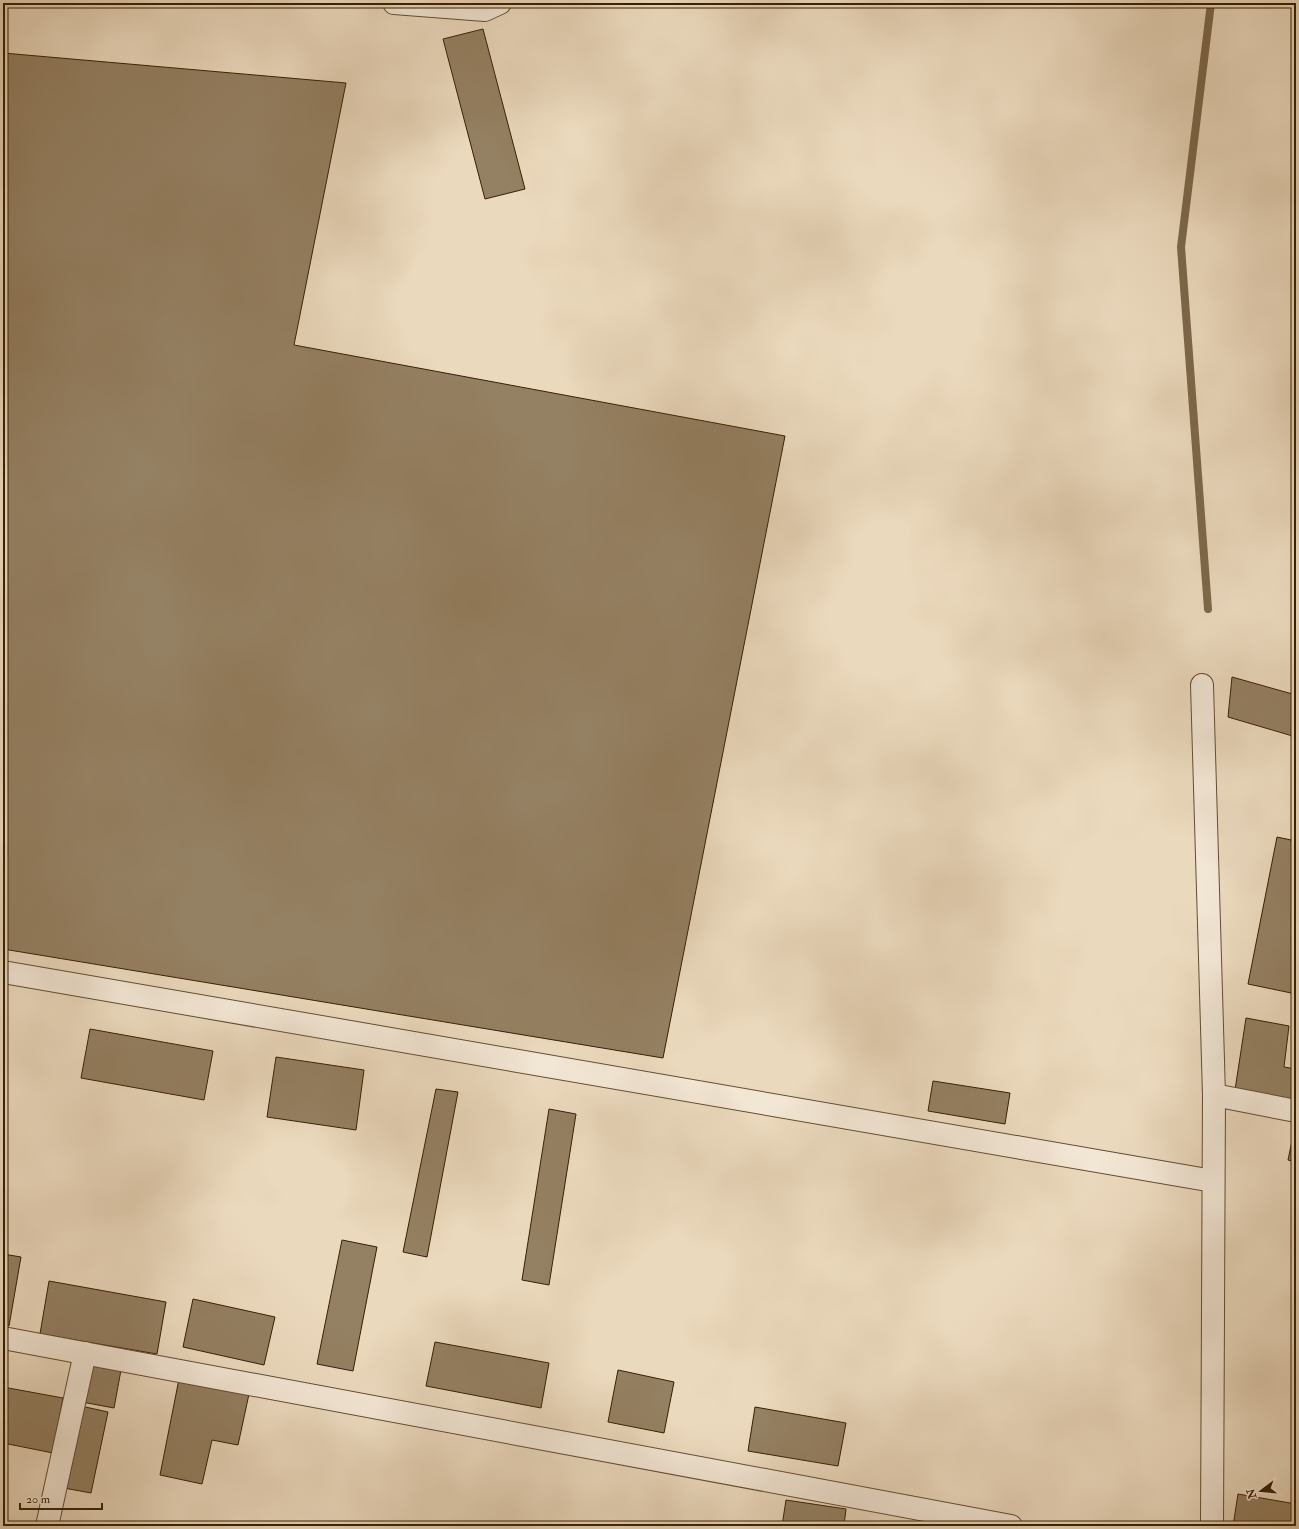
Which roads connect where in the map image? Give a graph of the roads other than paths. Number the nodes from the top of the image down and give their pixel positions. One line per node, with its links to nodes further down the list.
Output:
1 (394, 3): 2 (street)
2 (500, 3)
3 (1202, 685): 5 (street)
4 (3, 972): 7 (street)
5 (1214, 1095): 6 (street); 7 (street)
6 (1296, 1111)
7 (1214, 1181): 12 (street)
8 (3, 1338): 9 (street)
9 (84, 1353): 10 (street); 11 (street)
10 (48, 1526)
11 (1011, 1526)
12 (1212, 1526)

